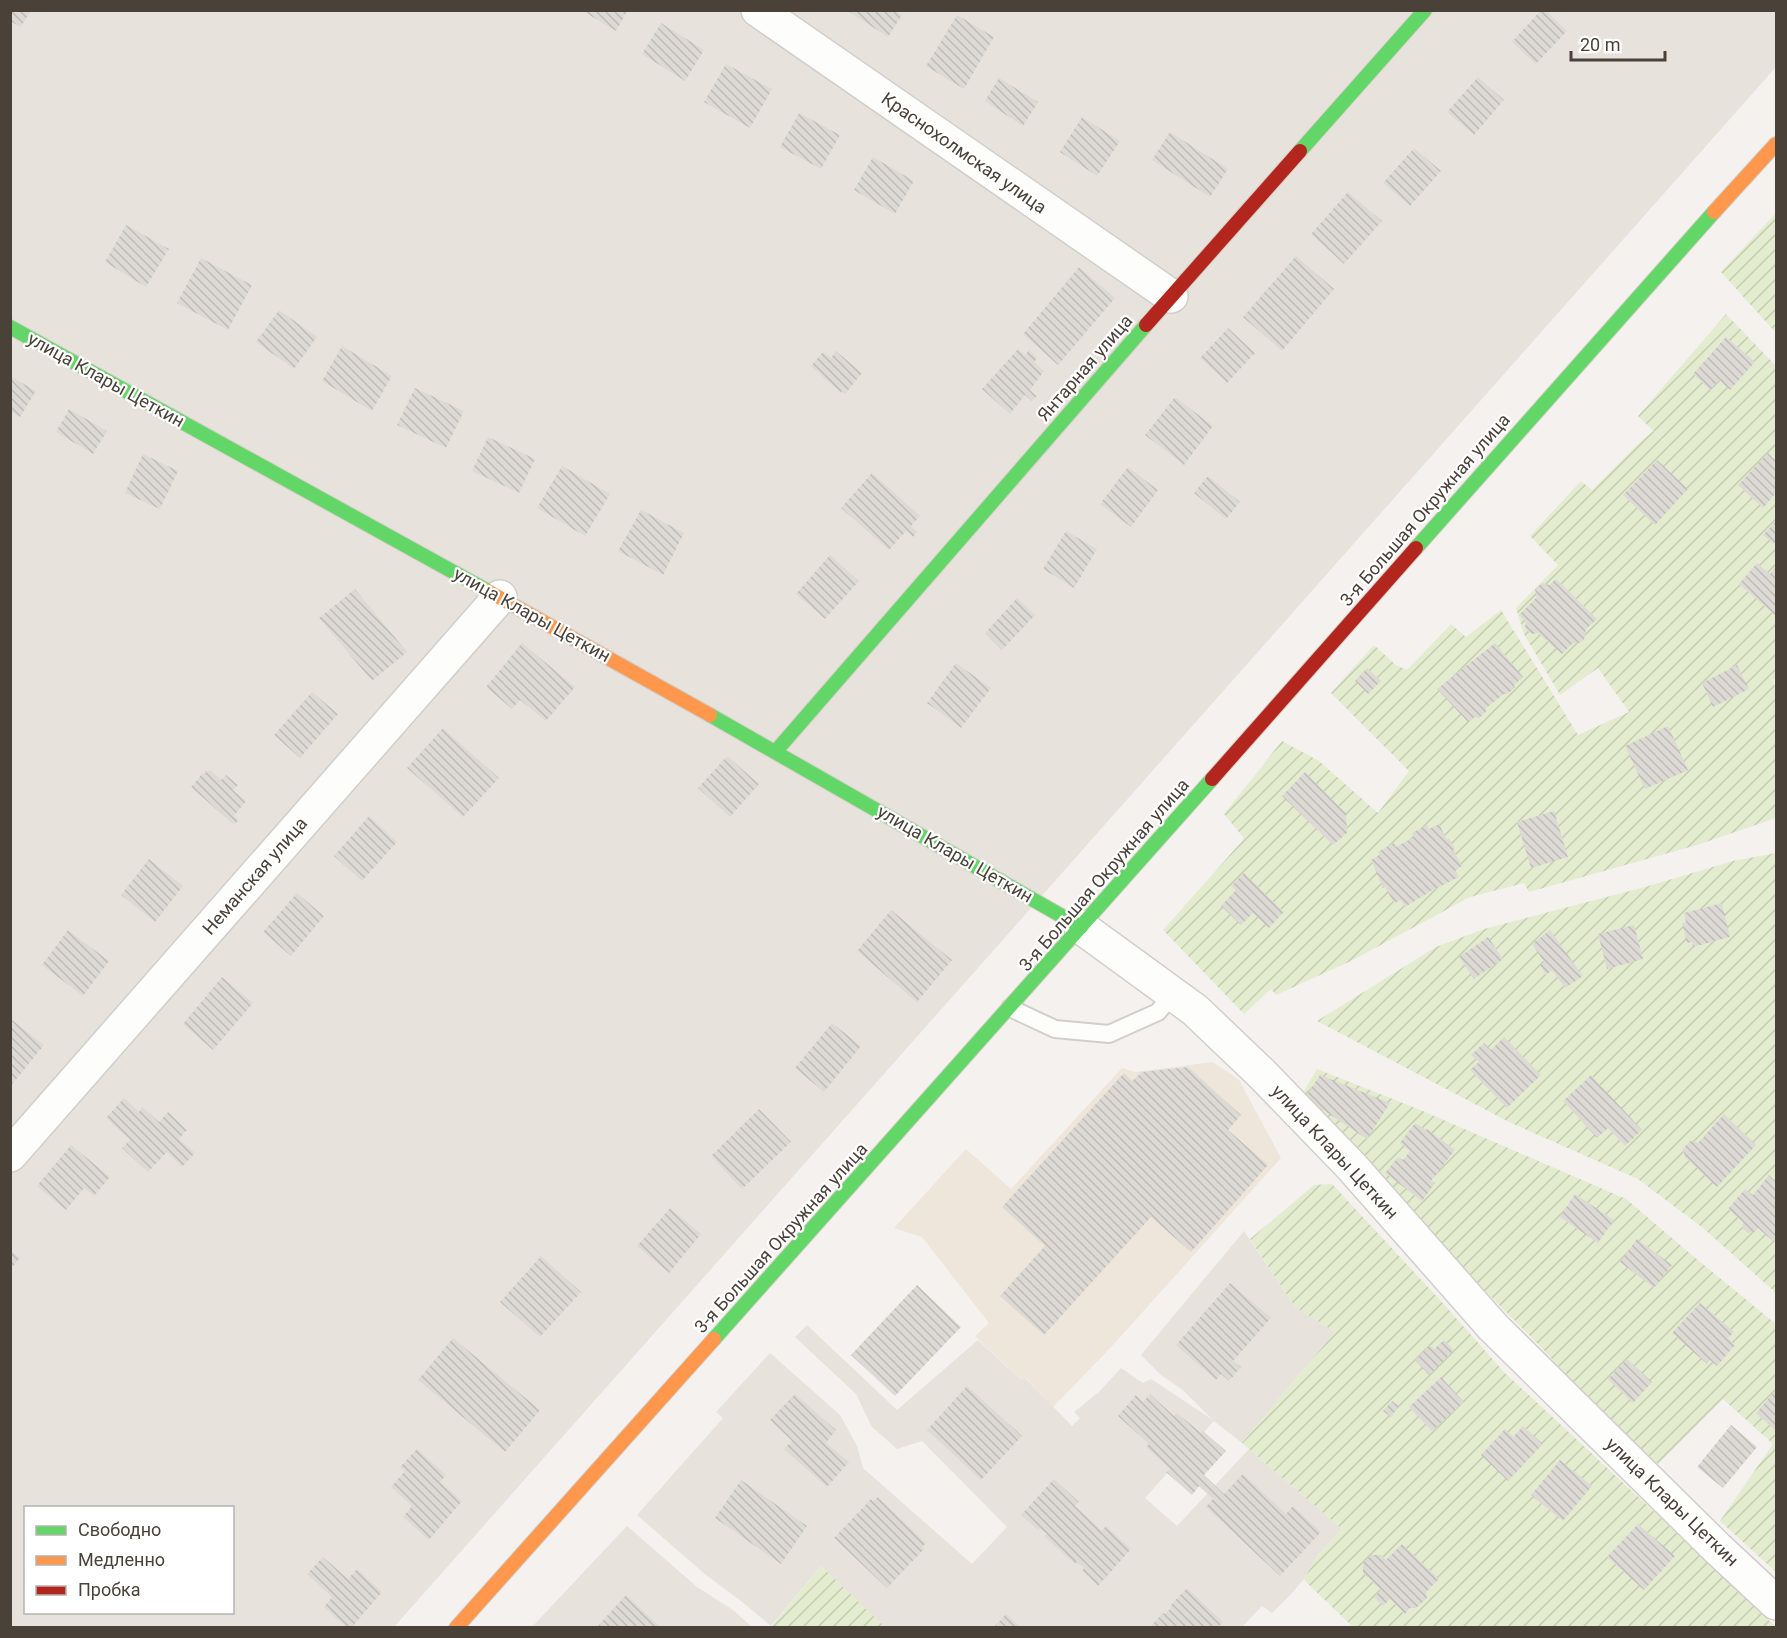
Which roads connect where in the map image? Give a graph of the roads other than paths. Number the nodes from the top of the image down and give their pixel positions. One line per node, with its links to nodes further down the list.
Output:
1 (758, 10): 4 (street, Краснохолмская улица)
2 (1425, 10): 4 (street, Янтарная улица)
3 (1776, 144): 8 (street, 3-я Большая Окружная улица)
4 (1171, 296): 7 (street, Янтарная улица)
5 (10, 327): 6 (street, улица Клары Цеткин)
6 (500, 597): 7 (street, улица Клары Цеткин); 11 (street, Неманская улица)
7 (776, 751): 8 (street, улица Клары Цеткин)
8 (1081, 927): 9 (street, улица Клары Цеткин); 10 (street, 3-я Большая Окружная улица)
9 (1173, 993): 10 (lane); 12 (street, улица Клары Цеткин)
10 (1010, 1008): 13 (street, 3-я Большая Окружная улица)
11 (10, 1155)
12 (1776, 1603)
13 (456, 1628)

